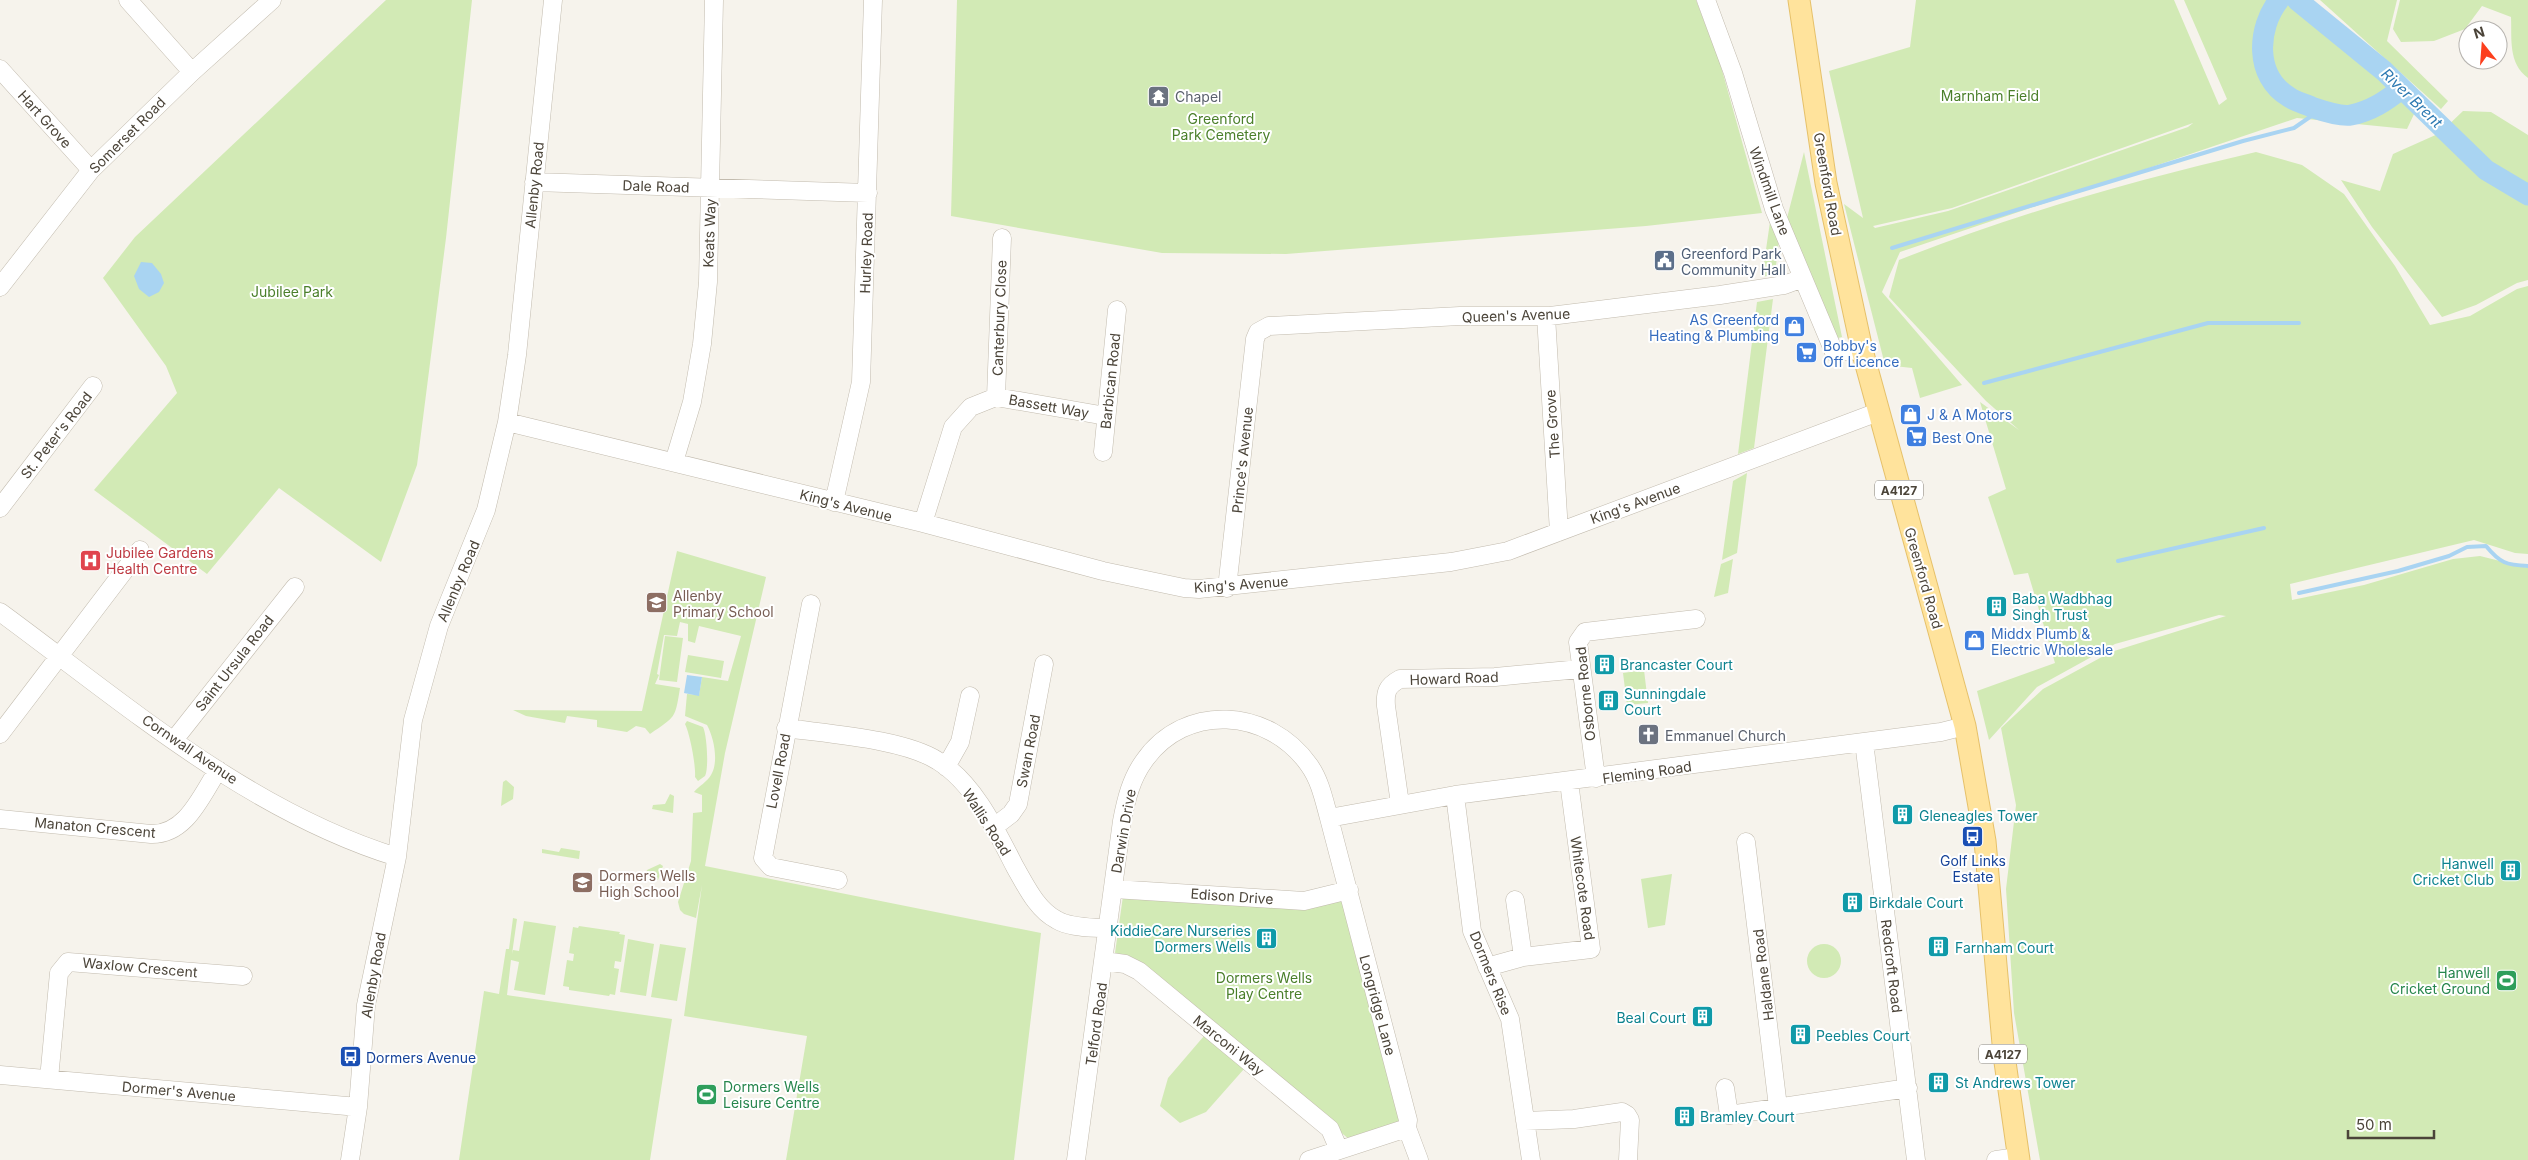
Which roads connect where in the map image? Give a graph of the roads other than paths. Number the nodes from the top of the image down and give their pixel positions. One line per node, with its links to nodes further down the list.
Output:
1 (128, 0): 9 (street)
2 (272, 0): 9 (street, Somerset Road)
3 (553, 0): 11 (street, Allenby Road)
4 (714, 0): 12 (street, Keats Way)
5 (873, 0): 13 (street, Hurley Road)
6 (1706, 0): 15 (street, Windmill Lane)
7 (1799, 0): 20 (main road, Greenford Road / A4127)
8 (0, 69): 10 (street, Hart Grove)
9 (192, 72): 10 (street, Somerset Road)
10 (91, 170): 16 (street, Somerset Road)
11 (534, 182): 12 (street, Dale Road); 25 (street, Allenby Road)
12 (710, 188): 13 (street, Dale Road); 27 (street, Keats Way)
13 (868, 193): 28 (street, Hurley Road)
14 (1002, 238): 22 (street, Canterbury Close)
15 (1803, 278): 18 (street, Queen's Avenue); 20 (street, Windmill Lane)
16 (0, 287)
17 (1117, 310): 24 (street, Barbican Road)
18 (1546, 316): 19 (street, Queen's Avenue); 31 (street, The Grove)
19 (1258, 332): 34 (street, Prince's Avenue)
20 (1862, 350): 23 (main road, Greenford Road / A4127)
21 (93, 386): 29 (street, St. Peter's Road)
22 (996, 398): 24 (street, Bassett Way); 30 (street, Bassett Way)
23 (1878, 412): 31 (street, King's Avenue); 42 (main road, Greenford Road / A4127)
24 (1106, 416): 26 (street, Barbican Road)
25 (507, 422): 27 (street, King's Avenue); 58 (street, Allenby Road)
26 (1103, 452)
27 (674, 462): 28 (street, King's Avenue)
28 (834, 502): 30 (street, King's Avenue)
29 (0, 508)
30 (922, 523): 34 (street, King's Avenue)
31 (1559, 532): 34 (street, King's Avenue)
32 (140, 550): 38 (street)
33 (294, 587): 45 (street, Saint Ursula Road)
34 (1227, 588)
35 (811, 604): 43 (street, Lovell Road)
36 (0, 612): 38 (street, Cornwall Avenue)
37 (1696, 619): 40 (street, Osborne Road)
38 (58, 655): 44 (street); 45 (street, Cornwall Avenue)
39 (1044, 664): 55 (street, Swan Road)
40 (1580, 668): 49 (street, Osborne Road); 52 (street, Howard Road)
41 (970, 696): 47 (street)
42 (1965, 726): 46 (street, Fleming Road); 77 (main road, Greenford Road / A4127)
43 (786, 728): 47 (street, Wallis Road); 59 (street, Lovell Road)
44 (0, 734)
45 (174, 740): 48 (street, Cornwall Avenue)
46 (1864, 742): 49 (street, Fleming Road); 71 (street, Redcroft Road)
47 (946, 767): 55 (street, Wallis Road)
48 (218, 770): 54 (street, Manaton Crescent); 58 (street, Cornwall Avenue)
49 (1596, 778): 50 (street, Fleming Road)
50 (1569, 782): 51 (street, Fleming Road); 64 (street, Whitecote Road)
51 (1455, 796): 52 (street, Fleming Road); 66 (street, Dormers Rise)
52 (1400, 804): 53 (street, Fleming Road)
53 (1329, 818): 57 (street, Darwin Drive); 60 (street, Darwin Drive)
54 (0, 819)
55 (994, 827): 63 (street, Wallis Road)
56 (1746, 842): 73 (street, Haldane Road)
57 (1337, 848): 61 (street, Longridge Lane)
58 (397, 857): 72 (street, Allenby Road)
59 (838, 880)
60 (1114, 889): 61 (street, Edison Drive); 63 (street, Telford Road)
61 (1348, 890): 75 (street, Longridge Lane)
62 (1515, 900): 64 (street)
63 (1109, 929): 65 (street, Telford Road)
64 (1523, 957): 66 (street, Whitecote Road)
65 (1104, 961): 76 (street, Marconi Way); 79 (street, Telford Road)
66 (1487, 967): 74 (street, Dormers Rise)
67 (243, 976): 69 (street, Waxlow Crescent)
68 (0, 1074): 69 (street, Dormer's Avenue)
69 (49, 1079): 72 (street, Dormer's Avenue)
70 (1725, 1088): 73 (street)
71 (1908, 1088): 73 (street); 84 (street, Redcroft Road)
72 (358, 1107): 78 (street, Allenby Road)
73 (1778, 1107)
74 (1525, 1121): 82 (street, Dormers Rise); 83 (street)
75 (1407, 1128): 76 (street); 81 (street, Longridge Lane)
76 (1339, 1150): 80 (street)
77 (2019, 1158): 85 (street)
78 (350, 1160)
79 (1076, 1160)
80 (1309, 1160)
81 (1419, 1160)
82 (1532, 1160)
83 (1628, 1160)
84 (1916, 1160)
85 (1996, 1160)

